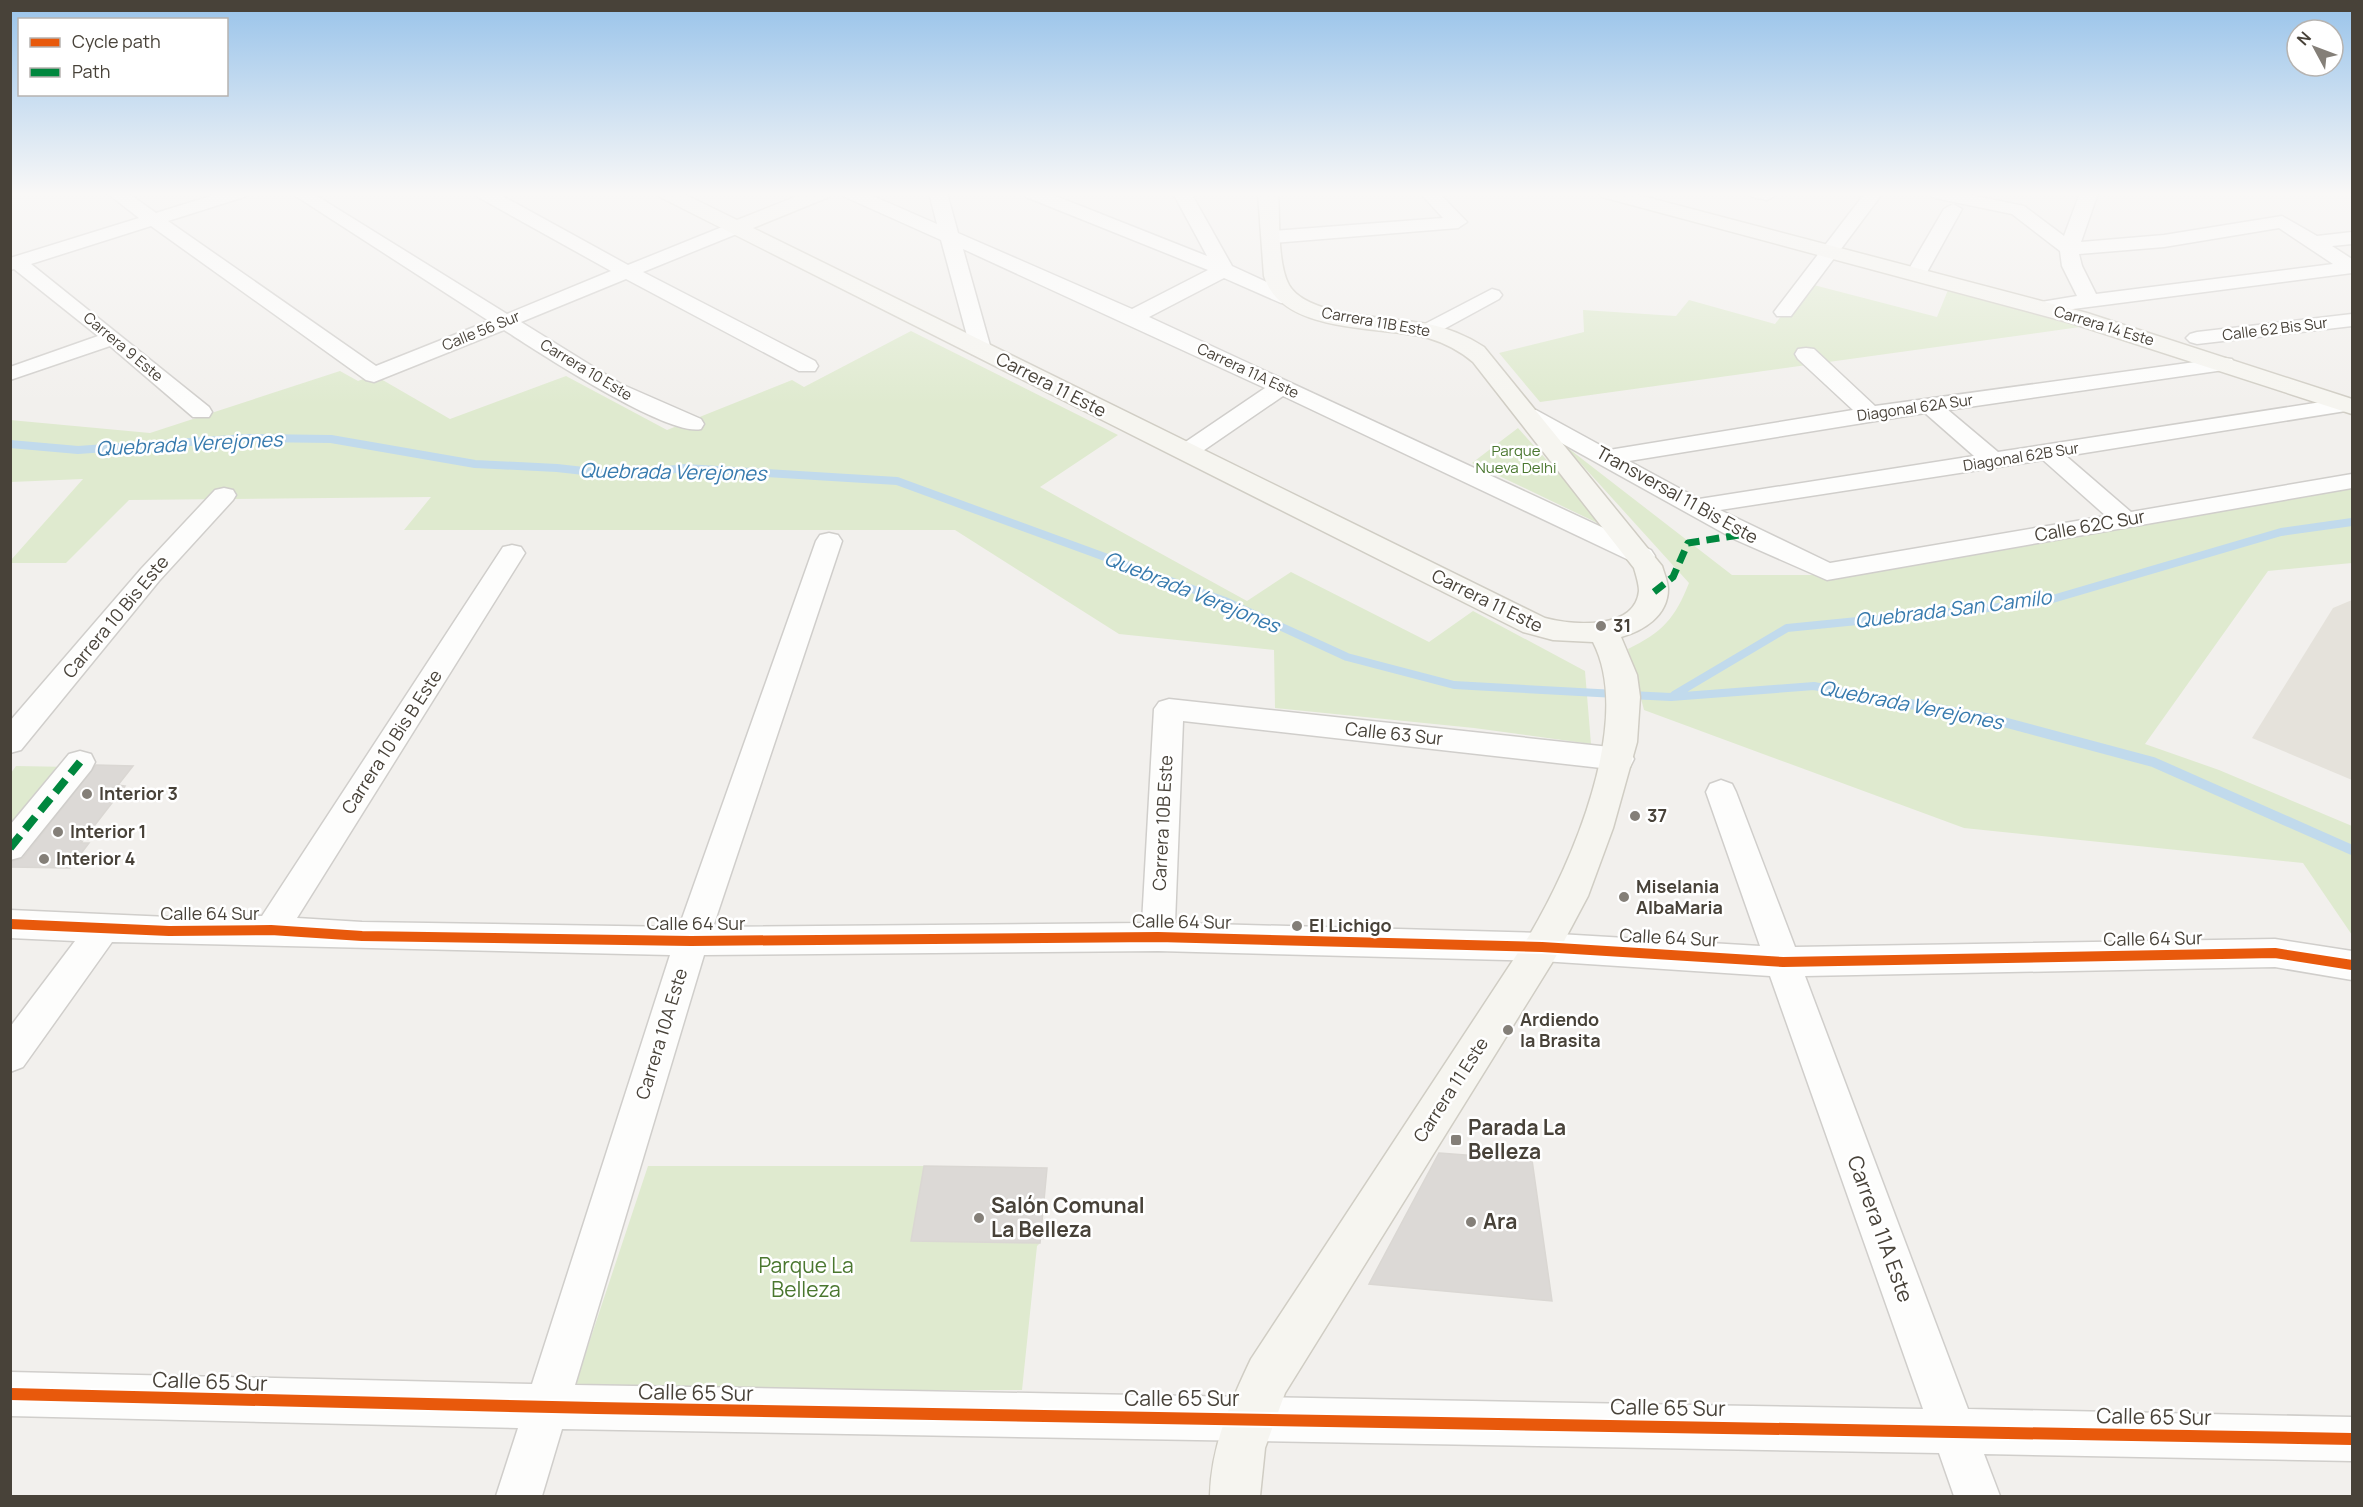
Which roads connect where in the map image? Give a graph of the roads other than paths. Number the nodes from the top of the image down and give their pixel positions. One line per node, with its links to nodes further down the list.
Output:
1 (14, 263): 29 (street, Carrera 9 Este)
2 (214, 263): 27 (street, Calle 56 Sur)
3 (413, 263): 27 (street, Carrera 10 Este)
4 (611, 263): 18 (street)
5 (648, 263): 18 (street, Calle 56 Sur)
6 (809, 263): 31 (street, Carrera 11 Este)
7 (956, 263): 31 (street)
8 (1011, 263): 25 (street, Carrera 11A Este)
9 (1207, 263): 17 (street, Carrera 11B Este)
10 (1220, 263): 17 (street)
11 (1275, 263): 21 (street)
12 (1820, 263): 24 (street)
13 (1880, 263): 19 (street, Carrera 14 Este)
14 (1922, 263): 19 (street)
15 (2072, 263): 22 (street)
16 (2352, 267): 22 (street)
17 (1224, 270): 21 (street, Carrera 11B Este); 25 (street)
18 (627, 272): 27 (street, Calle 56 Sur); 34 (street)
19 (1916, 273): 23 (street, Carrera 14 Este)
20 (1492, 295): 28 (street)
21 (1288, 299): 28 (street, Carrera 11B Este)
22 (2089, 301): 23 (street)
23 (2042, 307): 33 (street, Carrera 14 Este)
24 (1784, 312)
25 (1133, 317): 36 (street, Carrera 11A Este)
26 (2352, 320): 30 (street, Calle 62 Bis Sur)
27 (506, 321): 42 (street, Carrera 10 Este)
28 (1426, 331): 41 (street, Carrera 11B Este)
29 (113, 338): 35 (street); 39 (street, Carrera 9 Este)
30 (2197, 338)
31 (980, 349): 43 (street, Carrera 11 Este)
32 (1806, 354): 40 (street)
33 (2224, 364): 37 (street, Diagonal 62A Sur); 38 (street, Carrera 14 Este)
34 (807, 366)
35 (10, 374)
36 (1281, 387): 43 (street); 53 (street, Carrera 11A Este)
37 (1930, 406): 40 (street, Diagonal 62A Sur); 46 (street)
38 (2350, 406): 44 (street, Diagonal 62B Sur)
39 (201, 412)
40 (1870, 414): 45 (street, Diagonal 62A Sur)
41 (1528, 416): 45 (street, Transversal 11 Bis Este); 53 (street, Carrera 11B Este)
42 (693, 424)
43 (1186, 452): 55 (street, Carrera 11 Este)
44 (2049, 453): 46 (street, Diagonal 62B Sur); 50 (street)
45 (1608, 457): 49 (street, Transversal 11 Bis Este)
46 (1994, 461): 49 (street, Diagonal 62B Sur)
47 (2352, 481): 50 (street, Calle 62C Sur)
48 (224, 495): 57 (street, Carrera 10 Bis Este)
49 (1694, 507): 54 (street, Transversal 11 Bis Este)
50 (2126, 520): 54 (street, Calle 62C Sur)
51 (829, 541): 66 (street, Carrera 10A Este)
52 (512, 553): 64 (street, Carrera 10 Bis B Este)
53 (1642, 556): 55 (street)
54 (1827, 572)
55 (1603, 632): 58 (street, Carrera 11 Este)
56 (1169, 709): 58 (street, Calle 63 Sur); 65 (street, Carrera 10B Este)
57 (10, 742)
58 (1622, 745): 67 (street, Carrera 11 Este)
59 (80, 762): 61 (street)
60 (1721, 792): 68 (street, Carrera 11A Este)
61 (10, 848)
62 (10, 924): 63 (street, Calle 64 Sur)
63 (103, 928): 64 (street, Calle 64 Sur); 70 (street)
64 (271, 930): 66 (street, Calle 64 Sur)
65 (1158, 938): 66 (street, Calle 64 Sur); 67 (street, Calle 64 Sur)
66 (691, 941): 72 (street, Carrera 10A Este)
67 (1542, 948): 68 (street, Calle 64 Sur); 73 (street, Carrera 11 Este)
68 (1783, 962): 69 (street, Calle 64 Sur); 74 (street, Carrera 11A Este)
69 (2352, 965)
70 (10, 1056)
71 (10, 1394): 72 (street, Calle 65 Sur)
72 (546, 1408): 73 (street, Calle 65 Sur); 76 (street, Carrera 10A Este)
73 (1248, 1418): 74 (street, Calle 65 Sur); 77 (street, Carrera 11 Este)
74 (1953, 1431): 75 (street, Calle 65 Sur); 78 (street, Carrera 11A Este)
75 (2352, 1439)
76 (519, 1497)
77 (1235, 1497)
78 (1977, 1497)

